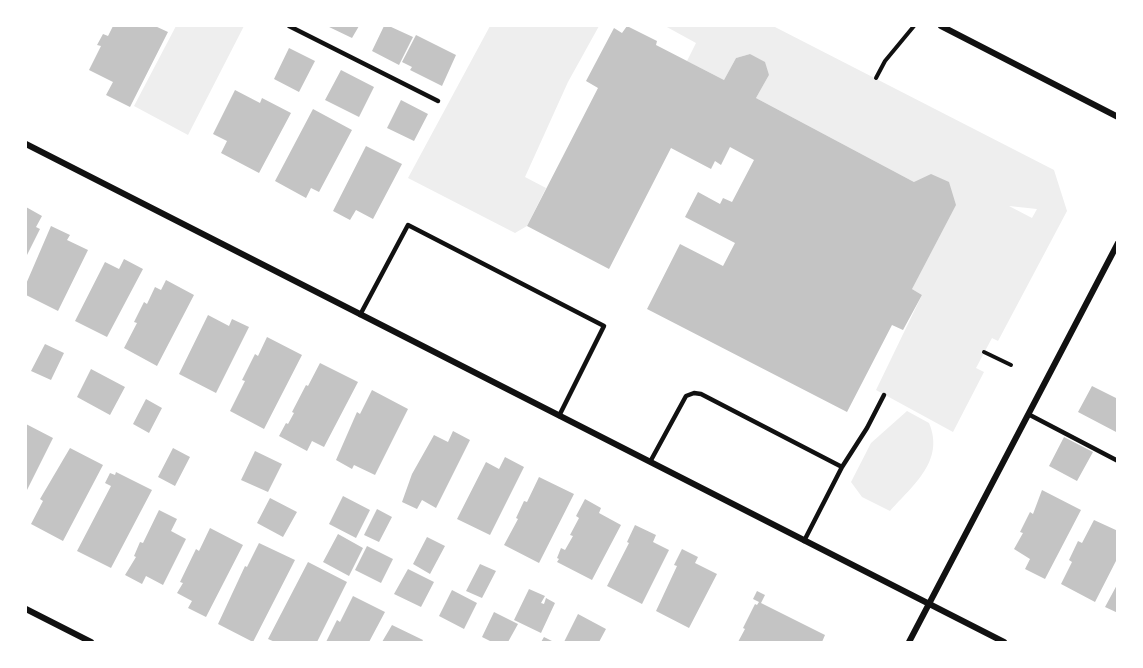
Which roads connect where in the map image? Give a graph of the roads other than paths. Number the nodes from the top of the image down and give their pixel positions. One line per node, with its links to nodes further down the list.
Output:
1 (289, 26): 3 (lane)
2 (941, 26): 4 (street)
3 (438, 101)
4 (1118, 117)
5 (26, 144): 7 (street)
6 (1118, 243): 9 (street)
7 (360, 315): 10 (street); 10 (lane)
8 (884, 395): 13 (lane)
9 (1028, 414): 11 (lane); 15 (street)
10 (560, 416): 12 (street)
11 (1118, 461)
12 (650, 462): 13 (lane); 14 (street)
13 (842, 467): 14 (lane)
14 (804, 541): 15 (street)
15 (927, 605): 18 (street); 19 (street)
16 (26, 609): 17 (street)
17 (91, 642)
18 (909, 642)
19 (1004, 642)

